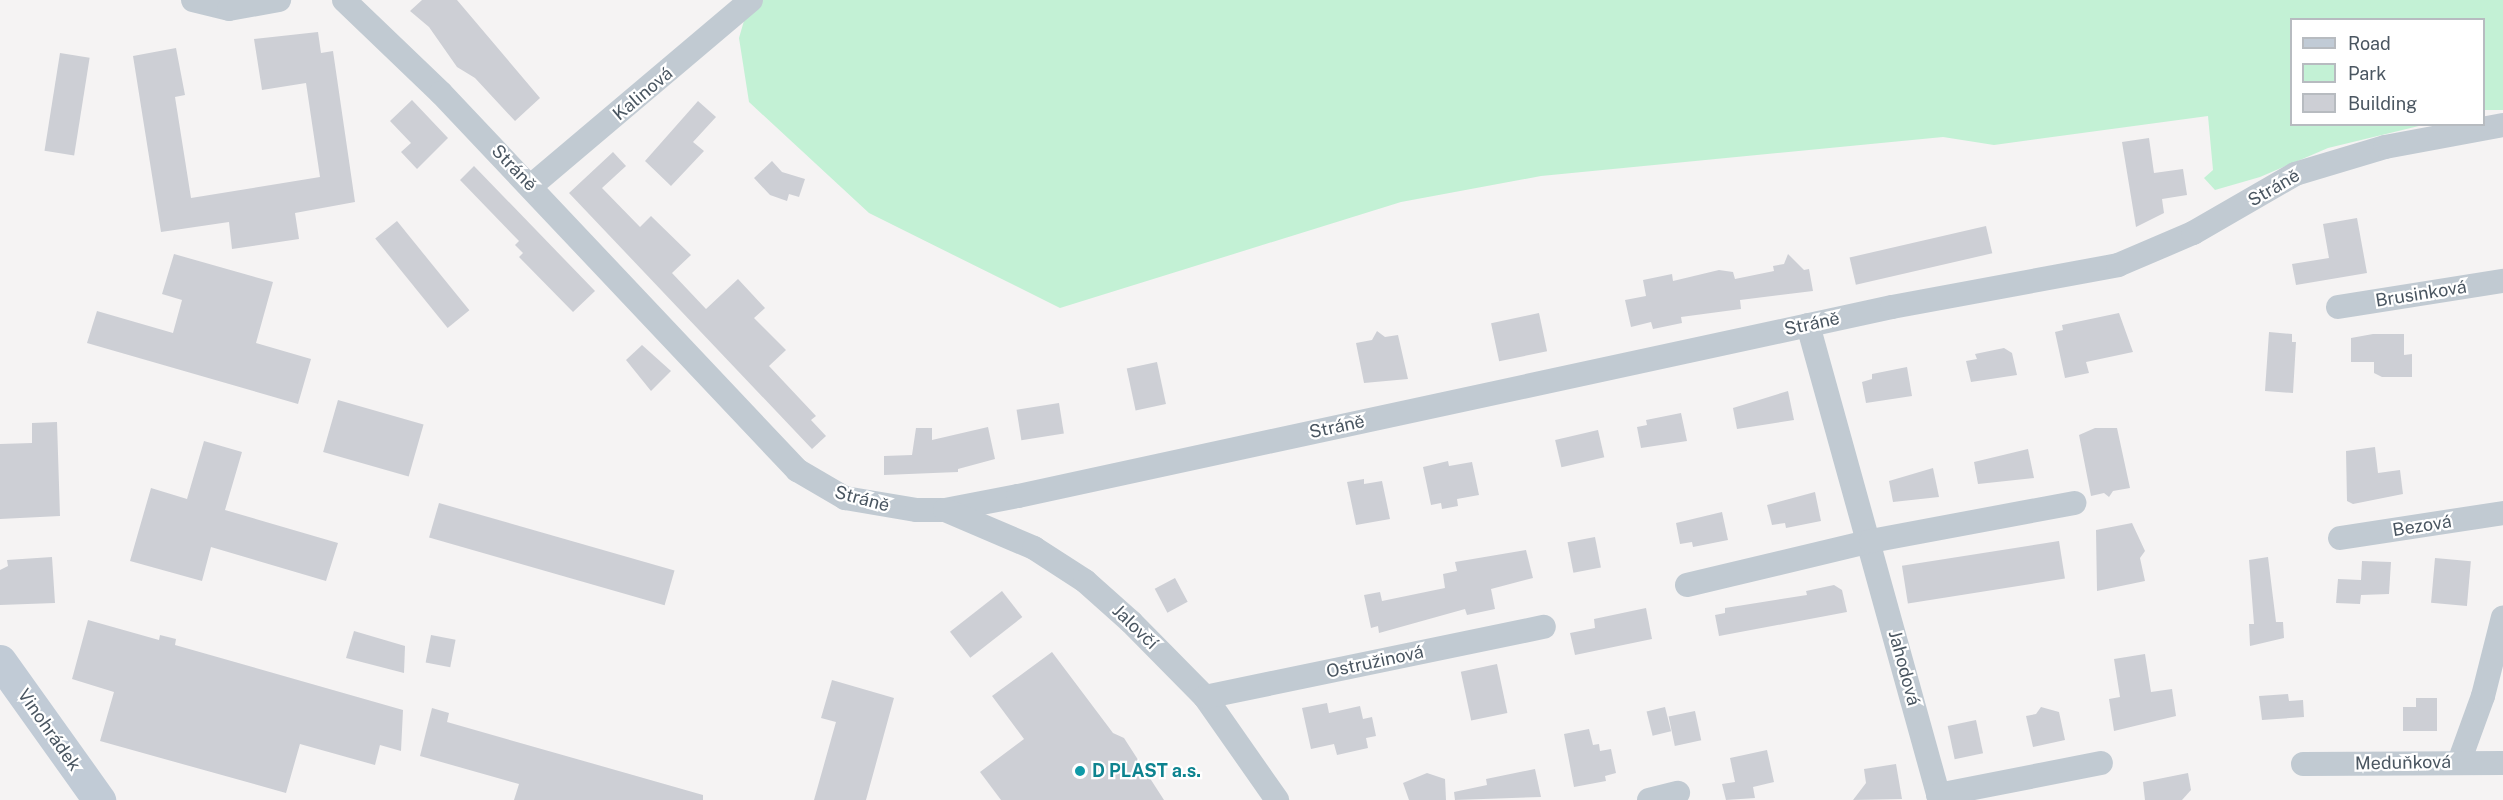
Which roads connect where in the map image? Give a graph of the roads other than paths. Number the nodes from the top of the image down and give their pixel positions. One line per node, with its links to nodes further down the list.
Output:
1 (194, 0): 2 (street)
2 (279, 0)
3 (344, 0): 6 (street, Stráně)
4 (752, 0): 6 (street, Kalinová)
5 (2503, 125): 9 (street, Stráně)
6 (531, 186): 11 (street, Stráně)
7 (2503, 281): 8 (street, Brusinková)
8 (2338, 307)
9 (1808, 325): 11 (street, Stráně); 14 (street, Jahodová)
10 (2074, 503): 14 (street)
11 (945, 510): 19 (street, Jalovčí)
12 (2503, 513): 13 (street, Bezová)
13 (2340, 538)
14 (1871, 541): 15 (street); 25 (street, Jahodová)
15 (1687, 585)
16 (2503, 617): 20 (street)
17 (1544, 627): 19 (street, Ostružinová)
18 (0, 661): 26 (street, Vinohrádek)
19 (1205, 697): 27 (street, Jalovčí)
20 (2459, 762): 22 (street, Meduňková); 23 (street, Meduňková)
21 (2101, 763): 25 (street, Jahodová)
22 (2503, 763)
23 (2303, 764)
24 (1678, 793): 28 (street)
25 (1938, 797)
26 (99, 800)
27 (1277, 800)
28 (1649, 800)

